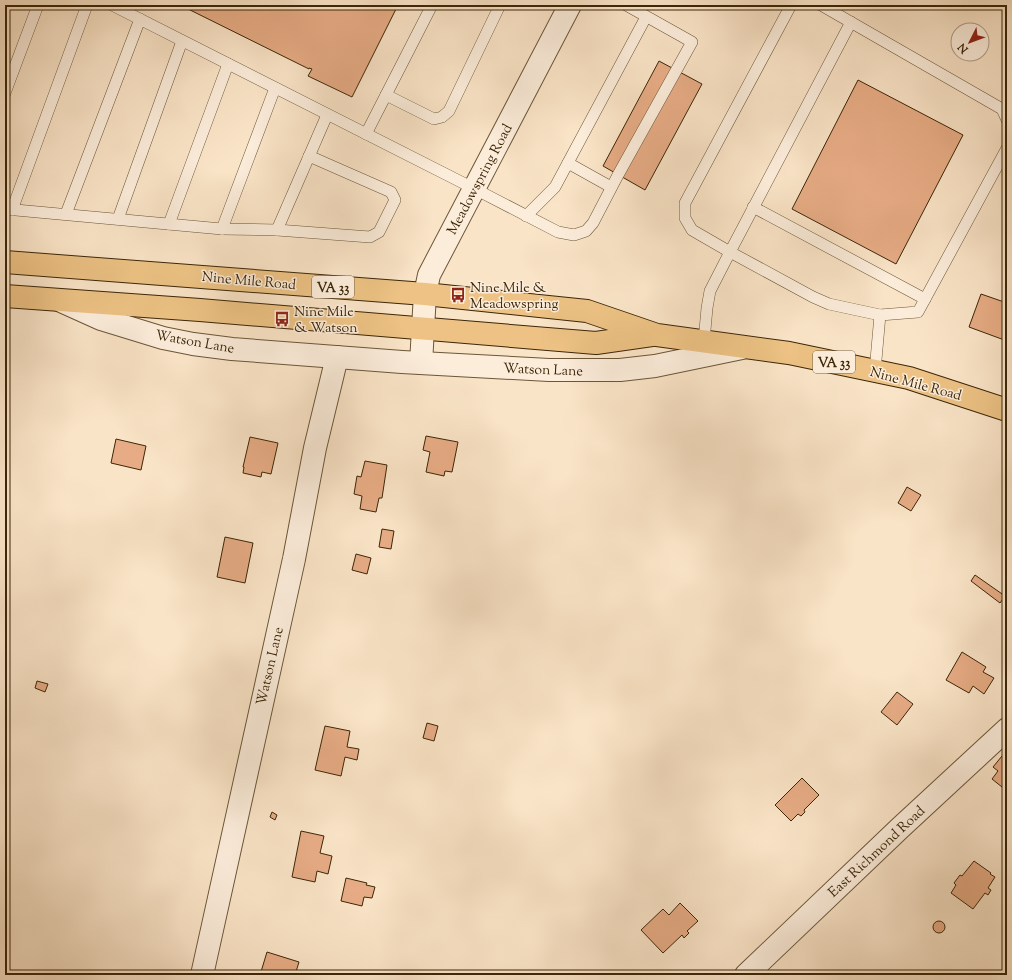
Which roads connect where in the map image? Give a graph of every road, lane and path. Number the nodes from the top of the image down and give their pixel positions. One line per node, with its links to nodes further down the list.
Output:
1 (38, 5): 16 (lane)
2 (87, 5): 27 (lane)
3 (112, 5): 11 (lane)
4 (432, 5): 17 (lane)
5 (500, 5): 17 (lane)
6 (570, 5): 25 (street, Meadowspring Road)
7 (626, 5): 10 (lane)
8 (791, 5): 34 (lane)
9 (821, 5): 12 (lane)
10 (646, 17): 23 (lane); 24 (lane)
11 (140, 19): 13 (lane); 28 (lane)
12 (851, 22): 19 (lane); 26 (lane)
13 (182, 41): 14 (lane); 30 (lane)
14 (228, 64): 15 (lane); 31 (lane)
15 (275, 88): 18 (lane); 32 (lane)
16 (5, 93)
17 (386, 95): 20 (lane)
18 (327, 115): 20 (lane); 22 (lane)
19 (1007, 120)
20 (366, 134): 25 (lane)
21 (1007, 148): 38 (lane)
22 (309, 156): 33 (lane); 33 (lane)
23 (568, 164): 24 (lane); 29 (lane)
24 (612, 186): 29 (lane)
25 (475, 188): 29 (lane); 36 (street, Meadowspring Road)
26 (753, 207): 34 (lane); 38 (lane)
27 (9, 209): 28 (lane)
28 (66, 214): 30 (lane)
29 (526, 216)
30 (118, 219): 31 (lane)
31 (168, 224): 32 (lane)
32 (222, 229): 33 (lane)
33 (277, 230)
34 (730, 252): 40 (lane); 43 (lane)
35 (5, 262): 36 (main road, Nine Mile Road / VA 33)
36 (425, 294): 41 (street, Meadowspring Road); 42 (main road, Nine Mile Road / VA 33)
37 (5, 296): 39 (main road, Nine Mile Road / VA 33)
38 (925, 299): 40 (lane)
39 (60, 300): 41 (main road, Nine Mile Road / VA 33); 45 (street, Watson Lane)
40 (880, 315): 47 (lane)
41 (422, 328): 42 (main road, Nine Mile Road / VA 33); 46 (street, Meadowspring Road)
42 (657, 335): 43 (main road, Nine Mile Road / VA 33)
43 (704, 341): 44 (main road, Nine Mile Road / VA 33)
44 (747, 346): 46 (street, Watson Lane); 47 (main road, Nine Mile Road / VA 33)
45 (337, 357): 46 (street, Watson Lane); 50 (street, Watson Lane)
46 (421, 363)
47 (875, 371): 48 (main road, Nine Mile Road / VA 33)
48 (1007, 410)
49 (1007, 729): 51 (street, East Richmond Road)
50 (202, 975)
51 (746, 975)

